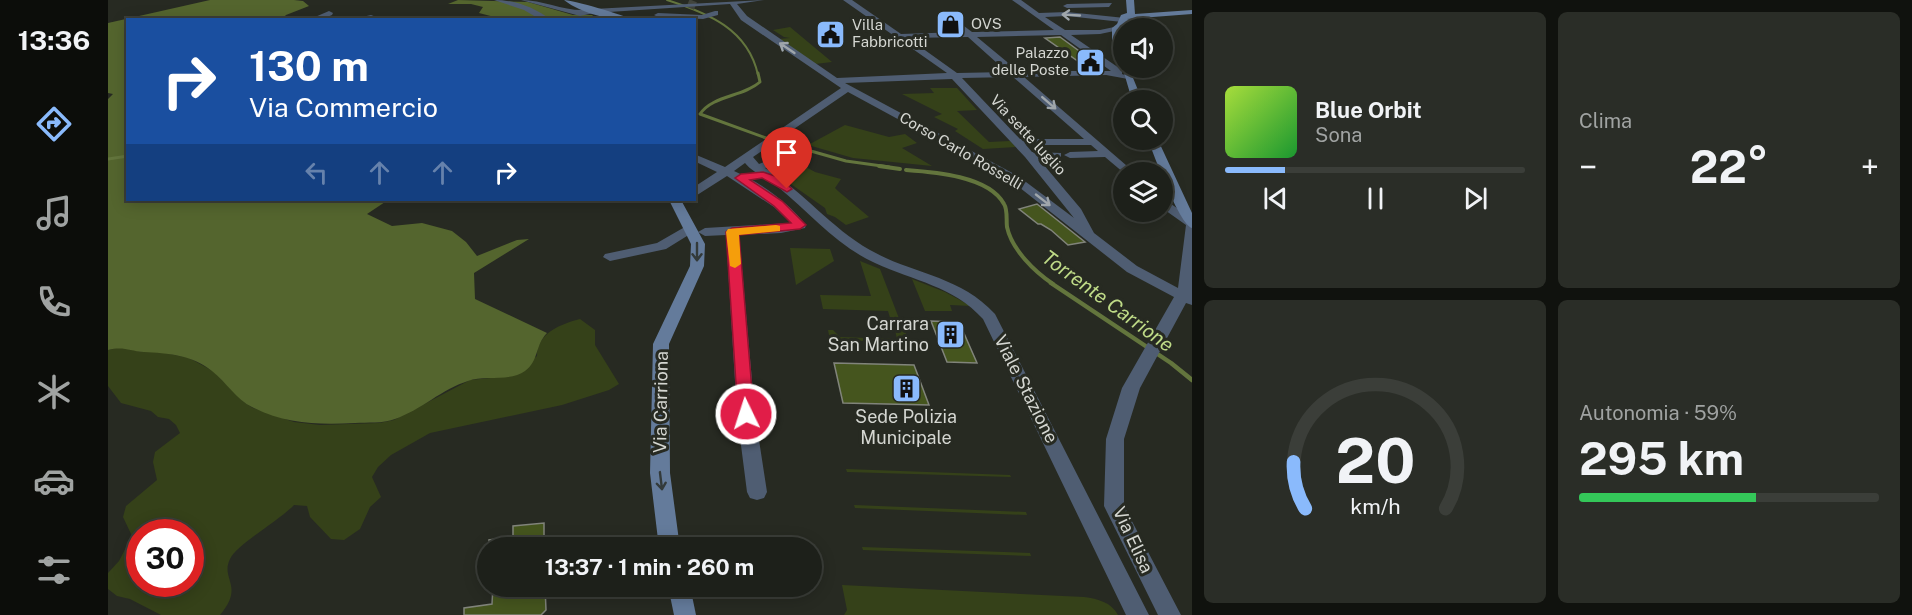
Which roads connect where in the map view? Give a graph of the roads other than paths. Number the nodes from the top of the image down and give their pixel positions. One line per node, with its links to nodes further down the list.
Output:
1 (498, 0): 19 (street)
2 (525, 0): 15 (street)
3 (568, 0): 15 (main road)
4 (760, 0): 9 (street)
5 (847, 0): 25 (street, Via sette luglio)
6 (1016, 0): 12 (street)
7 (1100, 0): 12 (street)
8 (1130, 0): 22 (main road)
9 (732, 2): 11 (street); 31 (street, Corso Carlo Rosselli, one-way to 9)
10 (682, 3): 11 (street); 15 (street)
11 (698, 6): 21 (street)
12 (1025, 6): 16 (street)
13 (1192, 12): 22 (main road)
14 (328, 13): 18 (street)
15 (596, 14): 20 (main road)
16 (1037, 15): 22 (street, one-way to 16); 24 (street)
17 (948, 16): 26 (street)
18 (317, 18)
19 (544, 18)
20 (621, 18)
21 (635, 18)
22 (1129, 18)
23 (1113, 28): 24 (street)
24 (1063, 32): 26 (street); 27 (street)
25 (898, 36): 26 (street); 30 (street, Via sette luglio)
26 (971, 36): 29 (street)
27 (1113, 64)
28 (1113, 72): 29 (street)
29 (1016, 74): 30 (street); 34 (street, one-way to 34)
30 (954, 75): 31 (street); 33 (street, Via sette luglio)
31 (835, 81): 32 (street, Corso Carlo Rosselli)
32 (847, 88): 35 (street); 54 (street, Corso Carlo Rosselli, one-way to 54)
33 (1017, 142): 34 (street); 40 (street, Via sette luglio)
34 (1094, 142): 38 (street)
35 (759, 150): 42 (street); 45 (street)
36 (1158, 150): 51 (main road)
37 (1070, 154): 38 (street)
38 (1108, 154): 44 (street)
39 (1057, 155): 40 (street)
40 (1029, 156): 54 (street, Via sette luglio)
41 (696, 158): 46 (street)
42 (747, 158): 46 (street); 47 (street)
43 (781, 159): 45 (street)
44 (1117, 162)
45 (764, 170): 46 (street); 47 (street)
46 (733, 173): 48 (street); 53 (street)
47 (777, 180): 61 (street, Viale Stazione)
48 (696, 192)
49 (679, 201): 52 (main road, Via Carriona)
50 (1173, 210): 51 (street)
51 (1192, 225): 56 (street, Via Elisa)
52 (698, 230): 53 (street); 55 (street); 58 (main road, Via Carriona, one-way to 58)
53 (732, 232): 57 (street)
54 (1089, 236): 56 (street, Corso Carlo Rosselli)
55 (610, 257)
56 (1189, 296): 62 (street, Via Elisa)
57 (757, 492)
58 (669, 537)
59 (681, 597): 60 (main road)
60 (685, 615)
61 (1138, 615)
62 (1170, 615)

